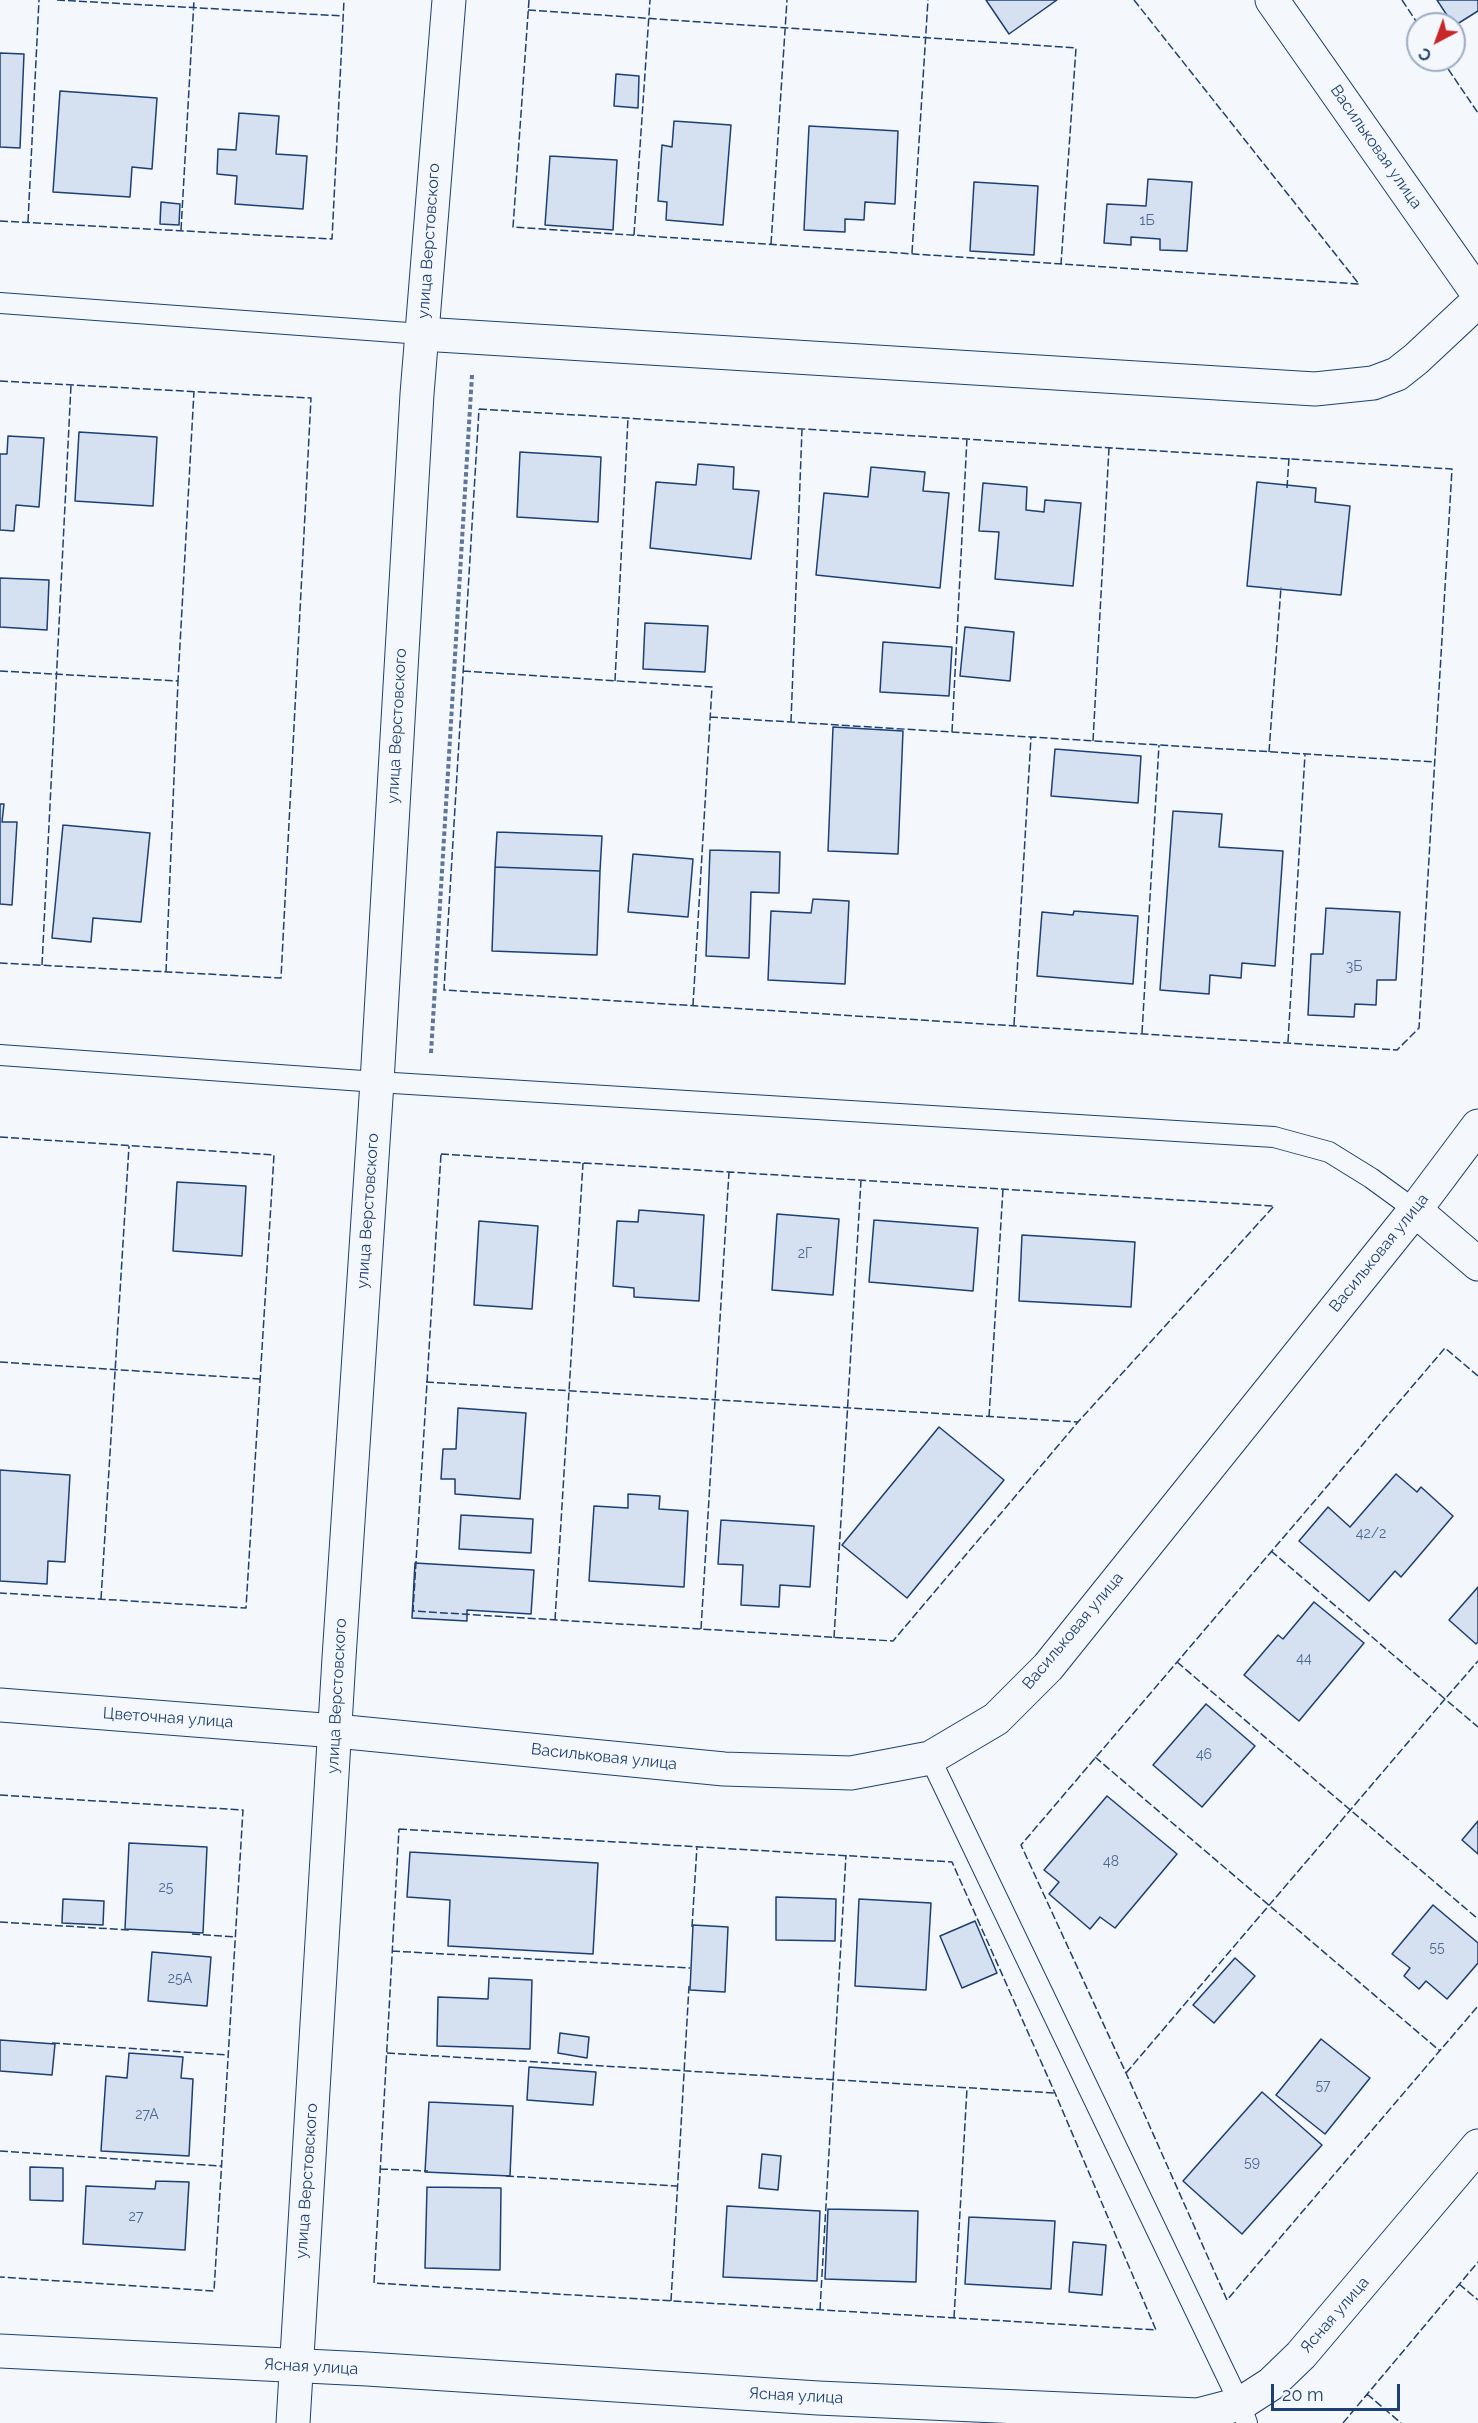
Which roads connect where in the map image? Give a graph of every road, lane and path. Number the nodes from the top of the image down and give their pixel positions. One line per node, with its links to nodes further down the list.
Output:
1 (449, 0): 6 (street, улица Верстовского)
2 (1272, 0): 3 (street, Васильковая улица)
3 (1478, 294)
4 (1478, 302): 7 (street)
5 (0, 303): 6 (lane)
6 (422, 334): 7 (street); 9 (street, улица Верстовского)
7 (474, 337): 10 (path)
8 (0, 1055): 9 (lane)
9 (377, 1082): 10 (lane); 15 (street, улица Верстовского)
10 (429, 1084): 12 (lane)
11 (1478, 1126): 12 (street, Васильковая улица)
12 (1415, 1210): 13 (street); 16 (street, Васильковая улица)
13 (1478, 1264)
14 (0, 1705): 15 (street, Цветочная улица)
15 (336, 1731): 16 (street, Васильковая улица); 19 (street, улица Верстовского)
16 (930, 1758): 20 (lane)
17 (1478, 2146): 20 (street, Ясная улица)
18 (0, 2351): 19 (street, Ясная улица)
19 (296, 2366): 20 (street, Ясная улица); 21 (street, улица Верстовского)
20 (1244, 2413)
21 (293, 2423)

